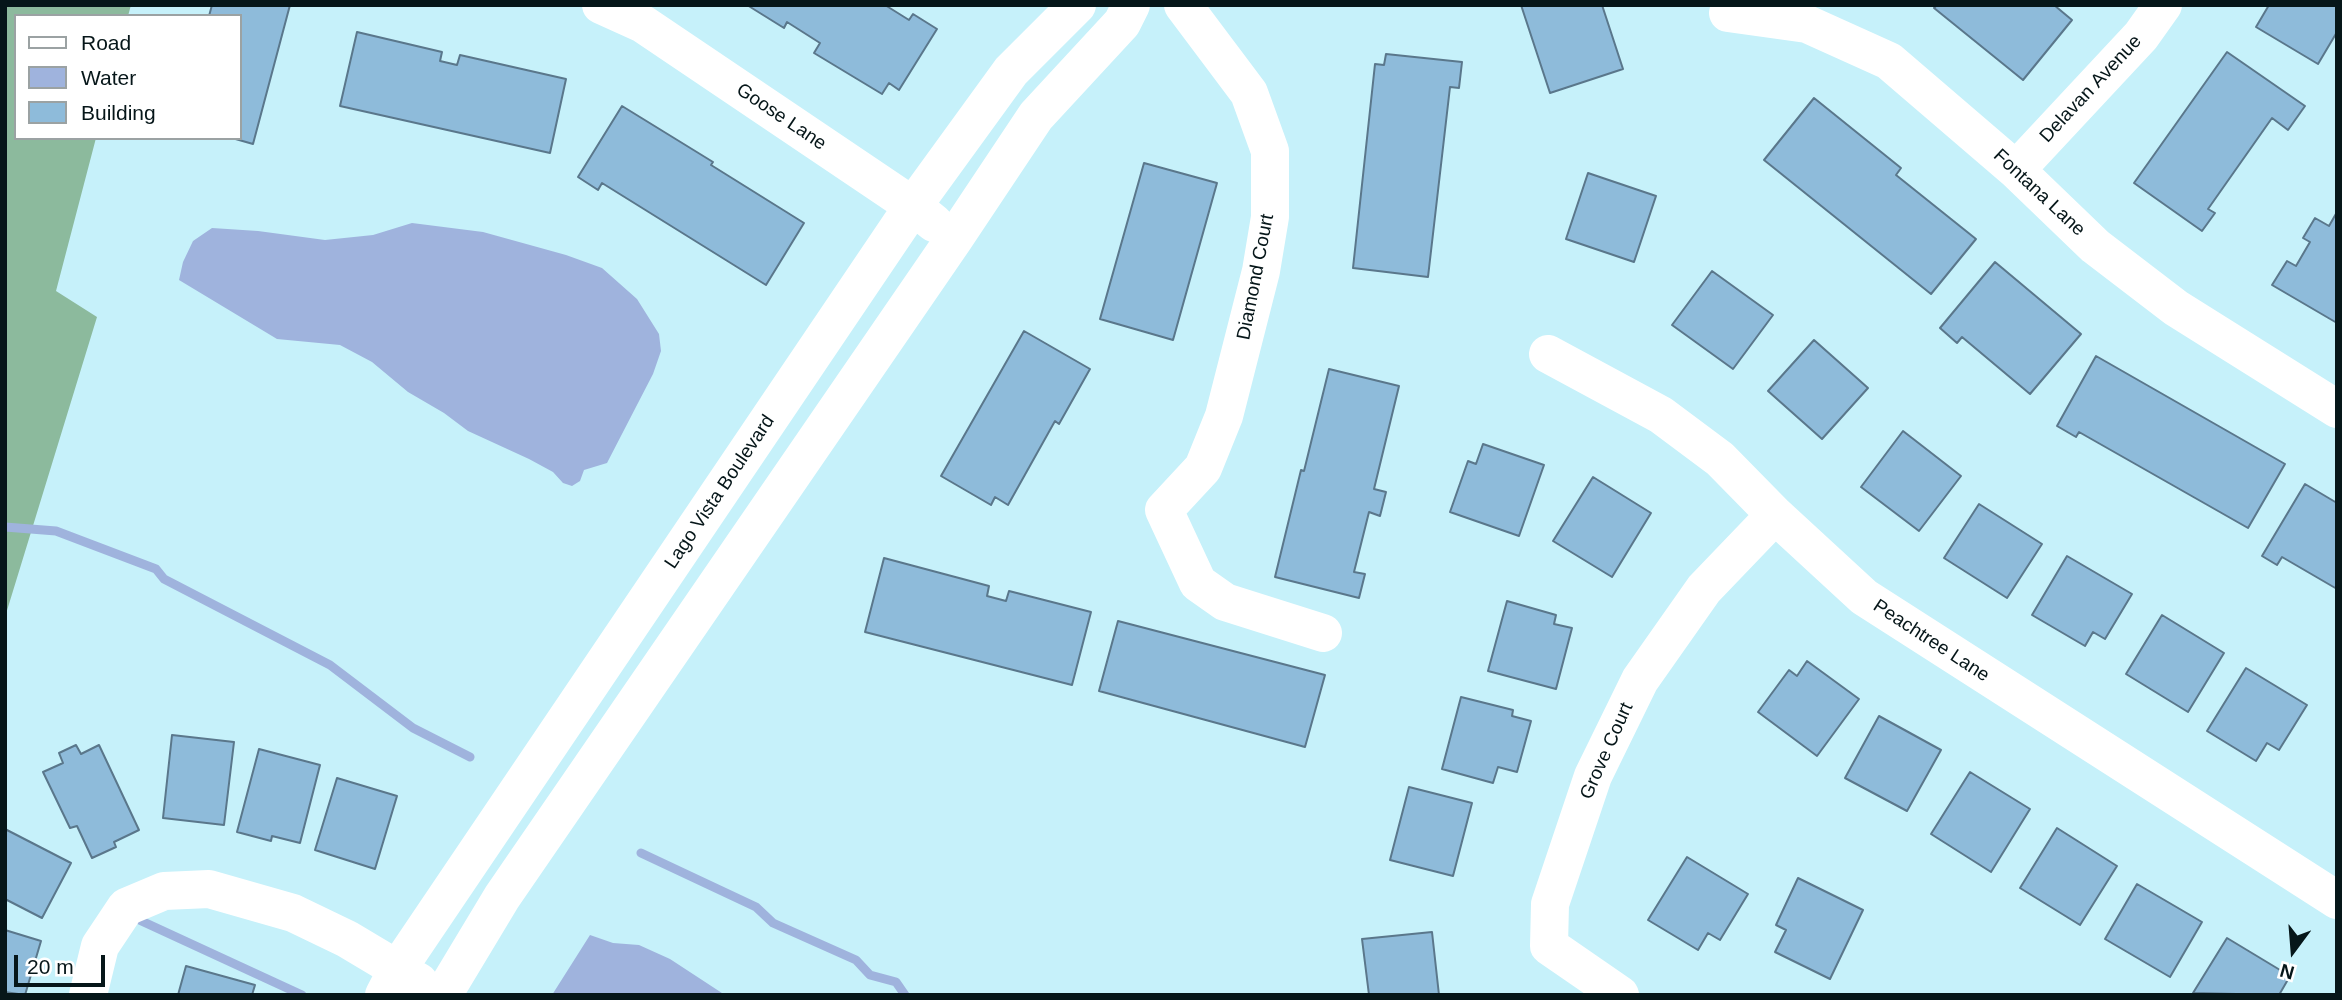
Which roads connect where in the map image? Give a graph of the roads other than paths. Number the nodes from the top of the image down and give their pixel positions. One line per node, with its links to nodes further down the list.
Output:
1 (601, 5): 8 (street, Goose Lane)
2 (1077, 5): 8 (street, Lago Vista Boulevard)
3 (1131, 5): 9 (street)
4 (1184, 5): 13 (street, Diamond Court)
5 (2163, 5): 7 (street, Delavan Avenue)
6 (1728, 13): 7 (street, Fontana Lane)
7 (2015, 170): 11 (street, Fontana Lane)
8 (913, 206): 9 (street, Goose Lane); 15 (street, Lago Vista Boulevard)
9 (954, 239): 17 (street)
10 (1548, 354): 12 (street, Peachtree Lane)
11 (2337, 409)
12 (1775, 515): 14 (street, Peachtree Lane); 18 (street, Grove Court)
13 (1323, 633)
14 (2337, 900)
15 (390, 982): 16 (street); 17 (street)
16 (88, 995)
17 (442, 995)
18 (1620, 995)

